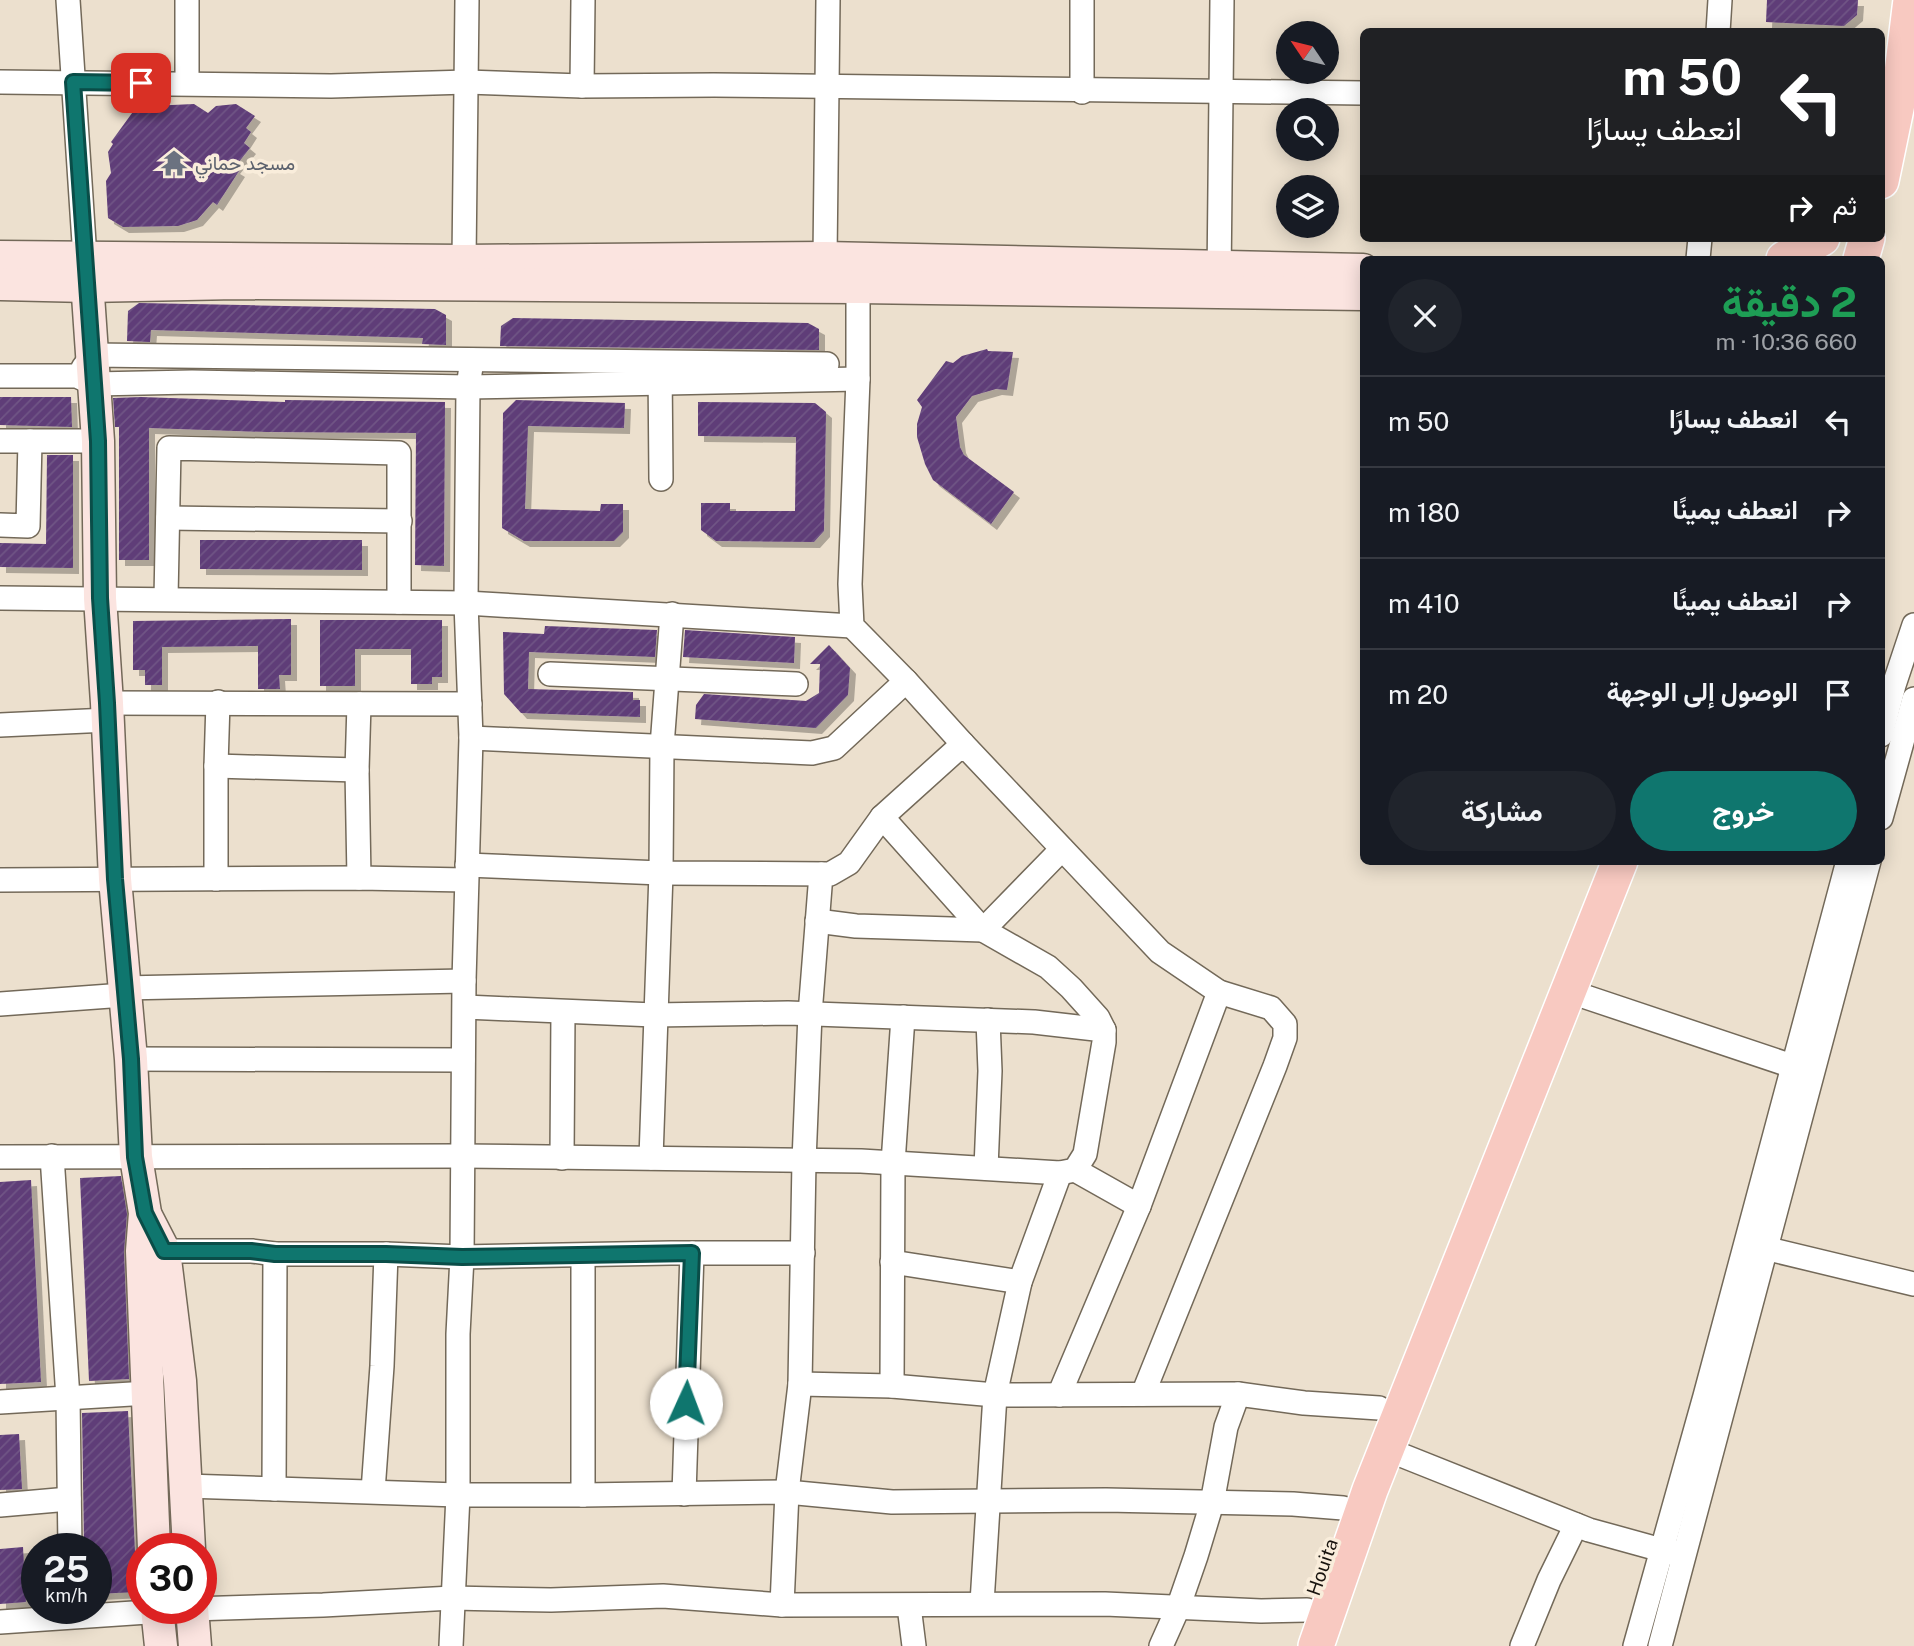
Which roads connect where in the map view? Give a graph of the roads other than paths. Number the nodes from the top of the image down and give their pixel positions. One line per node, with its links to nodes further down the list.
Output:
1 (68, 0): 14 (street)
2 (187, 0): 16 (street)
3 (467, 0): 15 (street)
4 (583, 0): 17 (street)
5 (828, 0): 18 (street)
6 (1082, 0): 19 (street)
7 (1222, 0): 20 (street)
8 (1720, 0): 11 (street)
9 (1888, 0): 12 (main road)
10 (1911, 0): 22 (main road)
11 (1718, 28)
12 (1885, 28)
13 (0, 82): 14 (street)
14 (73, 82): 16 (street); 29 (street)
15 (467, 82): 16 (street); 17 (street); 27 (street)
16 (187, 83)
17 (582, 86): 18 (street)
18 (828, 86): 19 (street); 26 (street)
19 (1082, 92): 20 (street)
20 (1221, 93): 21 (street); 31 (street)
21 (1360, 93)
22 (1885, 162)
23 (1815, 242): 24 (main road)
24 (1789, 256)
25 (0, 257): 29 (street)
26 (825, 258): 27 (street); 30 (street)
27 (464, 261): 29 (street)
28 (1360, 270): 31 (street)
29 (86, 272): 30 (street); 32 (street); 35 (street)
30 (858, 274): 31 (street); 37 (street)
31 (1219, 281): 33 (street)
32 (0, 284)
33 (1360, 294)
34 (472, 360): 35 (street); 36 (street); 39 (street)
35 (88, 372): 38 (street); 39 (street); 42 (street)
36 (661, 372): 37 (street); 39 (street); 43 (street)
37 (857, 372): 54 (street)
38 (0, 376)
39 (468, 387): 51 (street)
40 (0, 441): 41 (street)
41 (30, 441): 42 (street); 46 (street)
42 (98, 441): 48 (street)
43 (661, 479)
44 (169, 518): 45 (street); 45 (street); 49 (street)
45 (400, 521): 50 (street)
46 (0, 526)
47 (0, 598): 48 (street)
48 (100, 598): 49 (street); 64 (street)
49 (166, 598): 50 (street)
50 (399, 601): 51 (street)
51 (466, 603): 52 (street); 63 (street)
52 (672, 614): 54 (street); 56 (street)
53 (1914, 625): 59 (street)
54 (852, 626): 57 (street)
55 (550, 674): 56 (street)
56 (668, 680): 58 (street); 69 (street)
57 (906, 681): 68 (street); 69 (street)
58 (796, 684)
59 (1896, 685): 65 (street)
60 (1914, 699): 72 (street)
61 (218, 702): 62 (street); 64 (street); 70 (street)
62 (359, 704): 63 (street); 71 (street)
63 (470, 704): 67 (street)
64 (108, 711): 66 (street); 83 (street)
65 (1885, 722)
66 (0, 725)
67 (471, 738): 69 (street); 79 (street)
68 (963, 744): 73 (street); 74 (street)
69 (662, 746): 80 (street)
70 (216, 766): 71 (street); 84 (street)
71 (357, 770): 82 (street)
72 (1885, 804)
73 (882, 817): 81 (street); 88 (street)
74 (1062, 849): 88 (street); 92 (street)
75 (1595, 865): 135 (main road)
76 (1618, 865): 91 (main road)
77 (1848, 865): 86 (street)
78 (1866, 865): 86 (street)
79 (467, 872): 80 (street); 82 (street); 89 (street)
80 (661, 873): 81 (street); 97 (street)
81 (821, 874): 87 (street)
82 (359, 878): 84 (street)
83 (115, 879): 84 (street); 85 (street); 90 (street)
84 (216, 879)
85 (0, 880)
86 (1851, 888): 103 (street)
87 (817, 921): 88 (street); 96 (street)
88 (983, 930): 100 (street)
89 (464, 981): 90 (street); 94 (street)
90 (124, 991): 93 (street); 101 (street)
91 (1568, 991): 103 (street); 136 (main road)
92 (1219, 992): 114 (street); 129 (street)
93 (0, 1004)
94 (465, 1007): 95 (street); 102 (street)
95 (563, 1012): 97 (street); 108 (street)
96 (810, 1014): 97 (street); 98 (street); 110 (street)
97 (654, 1016): 109 (street)
98 (903, 1017): 99 (street); 111 (street)
99 (988, 1020): 100 (street); 112 (street)
100 (1104, 1030): 113 (street)
101 (131, 1059): 102 (street); 107 (street)
102 (463, 1060): 105 (street)
103 (1803, 1070): 115 (street)
104 (52, 1156): 106 (street); 107 (street); 133 (street)
105 (462, 1156): 107 (street); 108 (street); 122 (street)
106 (0, 1157)
107 (135, 1157): 116 (street)
108 (562, 1158): 109 (street)
109 (650, 1158): 110 (street)
110 (804, 1161): 111 (street); 120 (street)
111 (893, 1163): 112 (street); 123 (street)
112 (986, 1168): 113 (street)
113 (1068, 1171): 114 (street); 124 (street)
114 (1139, 1206): 132 (street)
115 (1755, 1245): 125 (street); 153 (street)
116 (153, 1251): 118 (street); 128 (street); 137 (street)
117 (692, 1253): 120 (street); 121 (street); 141 (street)
118 (275, 1254): 119 (street); 138 (street)
119 (386, 1254): 122 (street); 139 (street)
120 (803, 1254): 126 (street)
121 (583, 1256): 122 (street); 143 (street)
122 (462, 1257): 142 (street)
123 (892, 1262): 124 (street); 127 (street)
124 (1020, 1282): 131 (street)
125 (1914, 1284)
126 (800, 1384): 127 (street); 140 (street)
127 (892, 1386): 131 (street)
128 (148, 1393): 133 (street); 151 (street)
129 (1143, 1394): 130 (street); 132 (street)
130 (1238, 1394): 135 (street); 147 (street)
131 (995, 1395): 132 (street); 146 (street)
132 (1059, 1395)
133 (68, 1398): 134 (street); 145 (street)
134 (0, 1402)
135 (1379, 1408): 144 (main road)
136 (1386, 1449): 144 (main road); 149 (street)
137 (186, 1486): 138 (street); 152 (street)
138 (274, 1489): 139 (street)
139 (373, 1491): 142 (street)
140 (787, 1492): 141 (street); 146 (street); 156 (street)
141 (684, 1494): 143 (street)
142 (458, 1495): 143 (street); 154 (street)
143 (583, 1495)
144 (1354, 1495): 147 (street); 161 (main road, Houita); 173 (main road, Houita)
145 (69, 1499): 148 (street); 150 (street)
146 (989, 1502): 147 (street); 155 (street)
147 (1212, 1503): 160 (street)
148 (0, 1505)
149 (1576, 1525): 153 (street); 174 (street)
150 (70, 1533)
151 (154, 1533)
152 (188, 1533)
153 (1672, 1553): 158 (street); 162 (street)
154 (452, 1598): 156 (street); 159 (street); 169 (street)
155 (982, 1603): 157 (street); 160 (street)
156 (782, 1605): 157 (street)
157 (909, 1605): 170 (street)
158 (1646, 1607): 162 (street); 175 (street)
159 (217, 1608)
160 (1178, 1608): 161 (street); 171 (street)
161 (1307, 1610): 172 (main road, Houita)
162 (1669, 1612): 176 (street)
163 (21, 1619): 164 (street)
164 (0, 1622)
165 (159, 1624): 167 (street)
166 (193, 1624): 168 (street)
167 (161, 1646)
168 (195, 1646)
169 (451, 1646)
170 (914, 1646)
171 (1161, 1646)
172 (1296, 1646)
173 (1316, 1646)
174 (1522, 1646)
175 (1635, 1646)
176 (1660, 1646)

